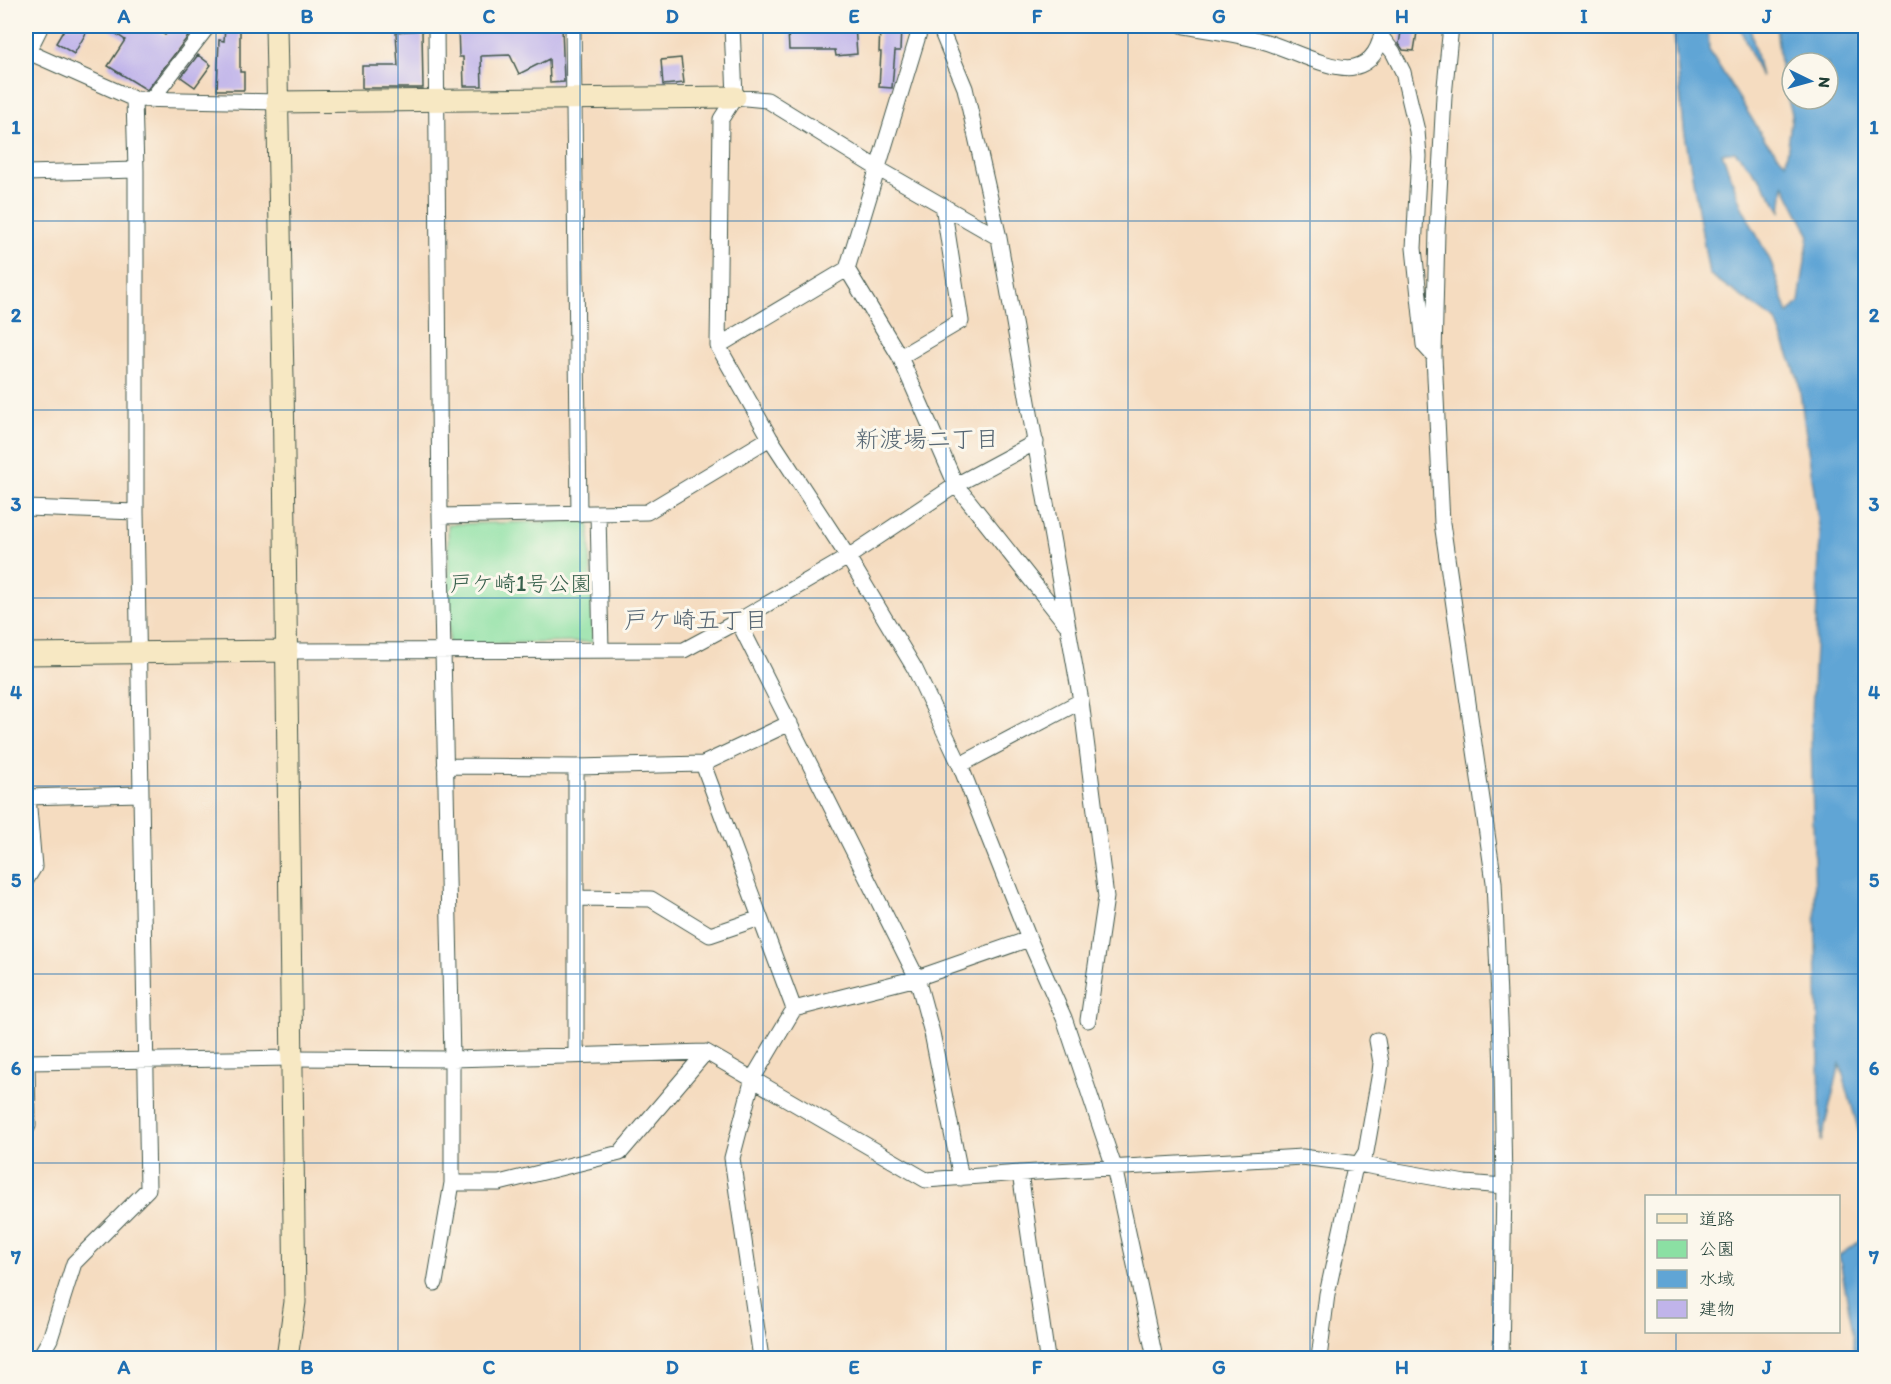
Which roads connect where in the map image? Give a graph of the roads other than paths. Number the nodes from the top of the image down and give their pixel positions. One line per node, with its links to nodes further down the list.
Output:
1 (41, 26): 12 (street)
2 (208, 26): 16 (street)
3 (276, 26): 18 (street)
4 (436, 26): 17 (street)
5 (573, 26): 13 (street)
6 (732, 26): 14 (street)
7 (921, 26): 19 (street)
8 (937, 26): 23 (street)
9 (1184, 26): 11 (street)
10 (1451, 26): 26 (street)
11 (1382, 32): 26 (street)
12 (27, 52): 15 (street)
13 (574, 97): 14 (street); 17 (street); 34 (street)
14 (735, 97): 19 (street); 25 (street)
15 (134, 99): 16 (street); 20 (street)
16 (151, 100): 18 (street)
17 (437, 100): 18 (street); 35 (street)
18 (277, 102): 40 (street)
19 (877, 168): 22 (street); 24 (street)
20 (136, 170): 21 (street); 32 (street)
21 (26, 173)
22 (943, 205): 23 (street); 27 (street)
23 (999, 238): 29 (street)
24 (847, 269): 25 (street); 27 (street)
25 (718, 346): 28 (street)
26 (1434, 356): 73 (street)
27 (900, 357): 30 (street)
28 (771, 438): 33 (street); 36 (street)
29 (1036, 442): 30 (street); 38 (street)
30 (956, 485): 36 (street); 38 (street)
31 (26, 508): 32 (street)
32 (136, 512): 42 (street)
33 (598, 513): 34 (street); 39 (street)
34 (579, 514): 35 (street)
35 (440, 516): 41 (street)
36 (848, 557): 37 (street); 47 (street)
37 (738, 621): 39 (street); 45 (street)
38 (1068, 626): 44 (street)
39 (601, 650): 41 (street)
40 (287, 651): 41 (street); 42 (street); 62 (street)
41 (442, 652): 48 (street)
42 (139, 653): 43 (street); 50 (street)
43 (26, 654)
44 (1081, 701): 47 (street); 58 (street)
45 (790, 723): 46 (street); 56 (street)
46 (703, 764): 49 (street); 54 (street)
47 (960, 765): 55 (street)
48 (445, 766): 49 (street); 63 (street)
49 (576, 768): 53 (street)
50 (140, 794): 51 (street); 65 (street)
51 (27, 797): 52 (street)
52 (26, 880)
53 (576, 898): 54 (street); 61 (street)
54 (760, 918): 57 (street)
55 (1029, 939): 56 (street); 69 (street)
56 (917, 978): 57 (street); 71 (street)
57 (794, 1010): 66 (street)
58 (1088, 1020)
59 (1377, 1040): 68 (street)
60 (706, 1052): 61 (street); 66 (street); 72 (street)
61 (576, 1055): 63 (street)
62 (292, 1058): 63 (street); 65 (street); 76 (street)
63 (452, 1059): 72 (street)
64 (26, 1062): 65 (street); 67 (street)
65 (147, 1062): 75 (street)
66 (753, 1078): 71 (street); 77 (street)
67 (26, 1129)
68 (1358, 1164): 69 (street); 73 (street); 80 (street)
69 (1114, 1167): 70 (street); 79 (street)
70 (1020, 1173): 71 (street); 78 (street)
71 (961, 1178)
72 (452, 1183): 74 (street)
73 (1504, 1186): 81 (street)
74 (435, 1283)
75 (39, 1359)
76 (287, 1359)
77 (760, 1359)
78 (1047, 1359)
79 (1155, 1359)
80 (1319, 1359)
81 (1501, 1359)

